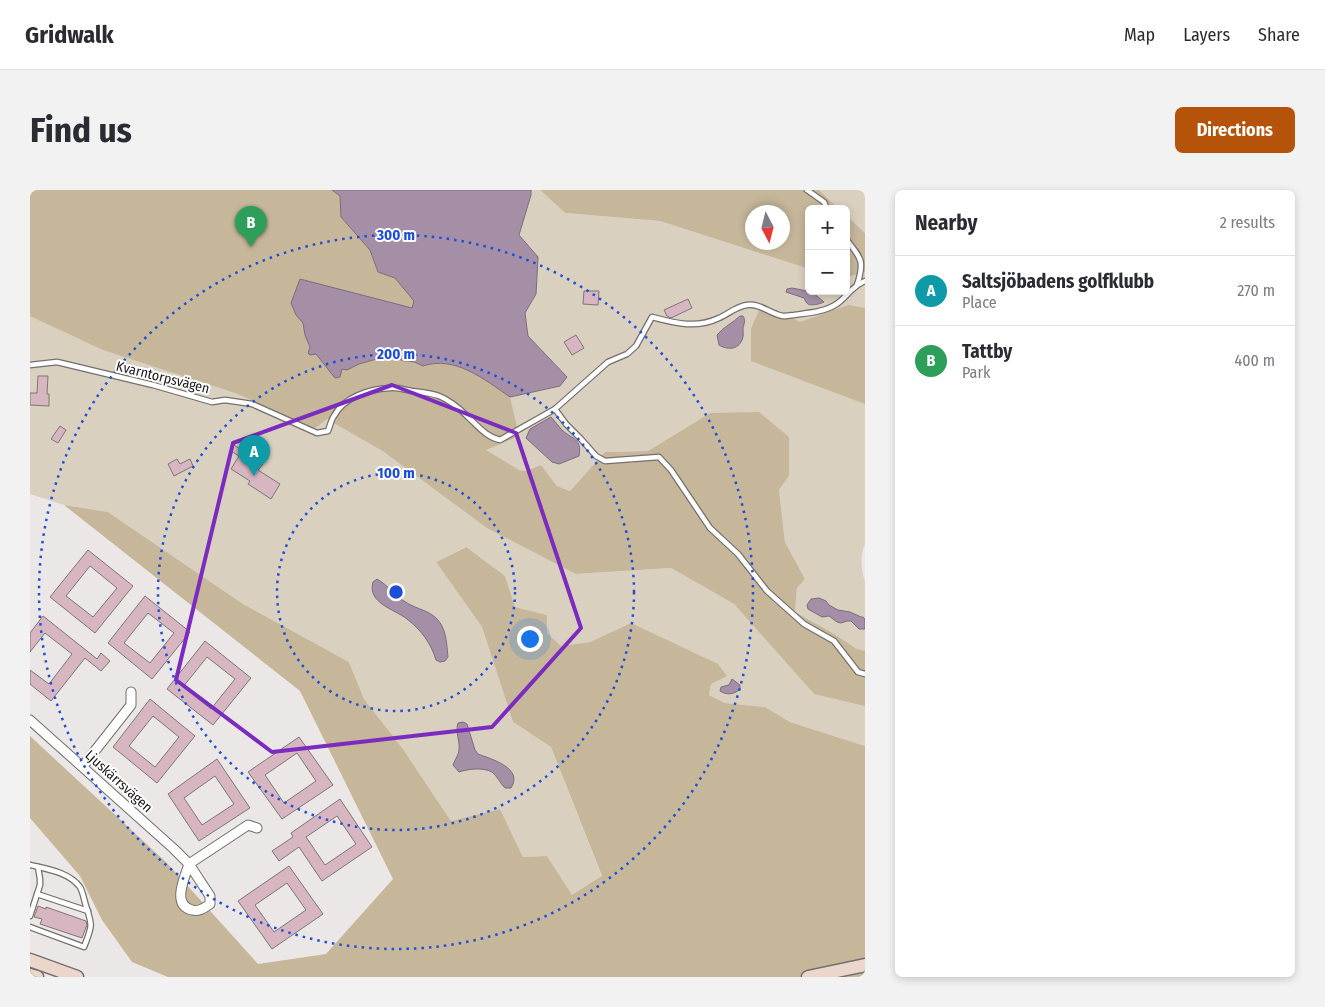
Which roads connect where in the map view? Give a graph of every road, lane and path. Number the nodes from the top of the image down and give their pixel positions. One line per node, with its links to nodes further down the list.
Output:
1 (807, 190): 2 (lane)
2 (825, 205)
3 (850, 244): 5 (lane)
4 (865, 281): 5 (lane)
5 (857, 284): 7 (lane, Kvarntorpsvägen)
6 (30, 365): 7 (lane, Kvarntorpsvägen)
7 (555, 409): 8 (lane)
8 (865, 674)
9 (131, 692): 11 (street)
10 (30, 720): 11 (street, Ljuskärrsvägen)
11 (83, 766): 13 (street, Ljuskärrsvägen)
12 (257, 828): 13 (street)
13 (189, 864): 13 (street, Ljuskärrsvägen)
14 (30, 865): 15 (lane)
15 (38, 867): 16 (lane); 17 (lane)
16 (37, 894): 17 (lane); 18 (lane)
17 (88, 911): 19 (lane)
18 (30, 916)
19 (30, 927)
20 (30, 960): 24 (main road)
21 (865, 964): 25 (main road)
22 (30, 975): 23 (main road)
23 (36, 977)
24 (77, 977)
25 (808, 977)

